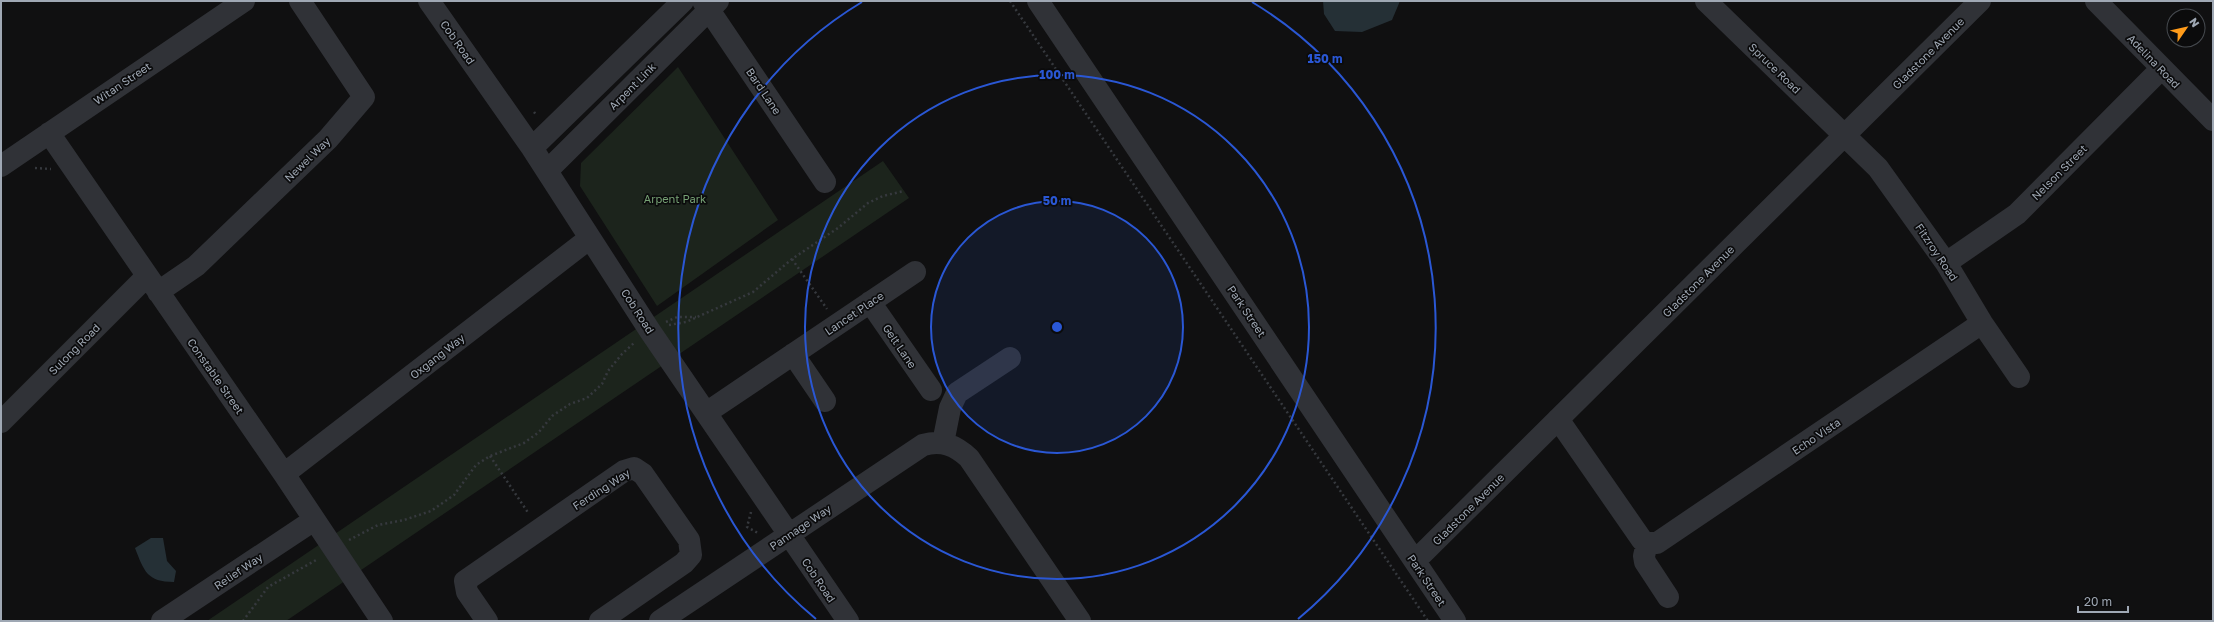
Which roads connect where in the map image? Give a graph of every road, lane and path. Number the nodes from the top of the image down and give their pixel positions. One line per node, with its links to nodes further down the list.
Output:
1 (244, 1): 15 (street, Witan Street)
2 (300, 1): 25 (street, Newel Way)
3 (429, 1): 17 (street, Cob Road)
4 (683, 1): 17 (street)
5 (1010, 1): 57 (path)
6 (1038, 1): 47 (street, Park Street)
7 (1980, 1): 16 (street, Gladstone Avenue)
8 (2096, 1): 11 (street, Adelina Road)
9 (710, 4): 19 (street, Arpent Link); 20 (street, Bard Lane)
10 (1714, 4): 16 (street, Spruce Road)
11 (2161, 69): 14 (street, Adelina Road); 23 (street, Nelson Street)
12 (528, 111): 13 (path)
13 (540, 112)
14 (2213, 120)
15 (49, 133): 18 (street, Witan Street); 25 (street, Constable Street)
16 (1845, 135): 23 (street, Fitzroy Road); 36 (street, Gladstone Avenue)
17 (532, 148): 19 (street, Cob Road)
18 (1, 166)
19 (546, 172): 22 (street, Cob Road)
20 (825, 182)
21 (904, 191): 27 (path)
22 (590, 238): 29 (street, Cob Road); 40 (street, Oxgang Way)
23 (1946, 263): 28 (street, Fitzroy Road)
24 (915, 272): 26 (street, Lancet Place)
25 (153, 284): 37 (street, Sulong Road); 40 (street, Constable Street)
26 (870, 302): 30 (street, Lancet Place); 33 (street, Gelt Lane)
27 (696, 317): 29 (path); 29 (path)
28 (1982, 323): 32 (street, Fitzroy Road); 45 (street, Echo Vista)
29 (651, 331): 35 (street, Cob Road); 39 (path)
30 (793, 354): 34 (street); 35 (street, Lancet Place)
31 (1010, 358): 38 (street)
32 (2019, 377)
33 (931, 390)
34 (825, 401)
35 (706, 413): 44 (street, Cob Road)
36 (1558, 419): 45 (street); 47 (street, Gladstone Avenue)
37 (1, 422)
38 (943, 443): 44 (street, Pannage Way); 56 (street)
39 (490, 456): 43 (path); 46 (path)
40 (284, 474): 42 (street, Constable Street)
41 (751, 511): 44 (path)
42 (314, 520): 46 (street, Constable Street); 49 (street, Relief Way)
43 (539, 530): 52 (street, Ferding Way); 53 (street, Ferding Way)
44 (782, 539): 54 (street, Pannage Way); 55 (street, Cob Road)
45 (1647, 543): 48 (street)
46 (333, 548): 50 (path); 51 (street, Constable Street)
47 (1415, 562): 58 (street, Park Street)
48 (1668, 597)
49 (162, 621)
50 (243, 621)
51 (382, 621)
52 (487, 621)
53 (600, 621)
54 (660, 621)
55 (848, 621)
56 (1080, 621)
57 (1428, 621)
58 (1455, 621)

